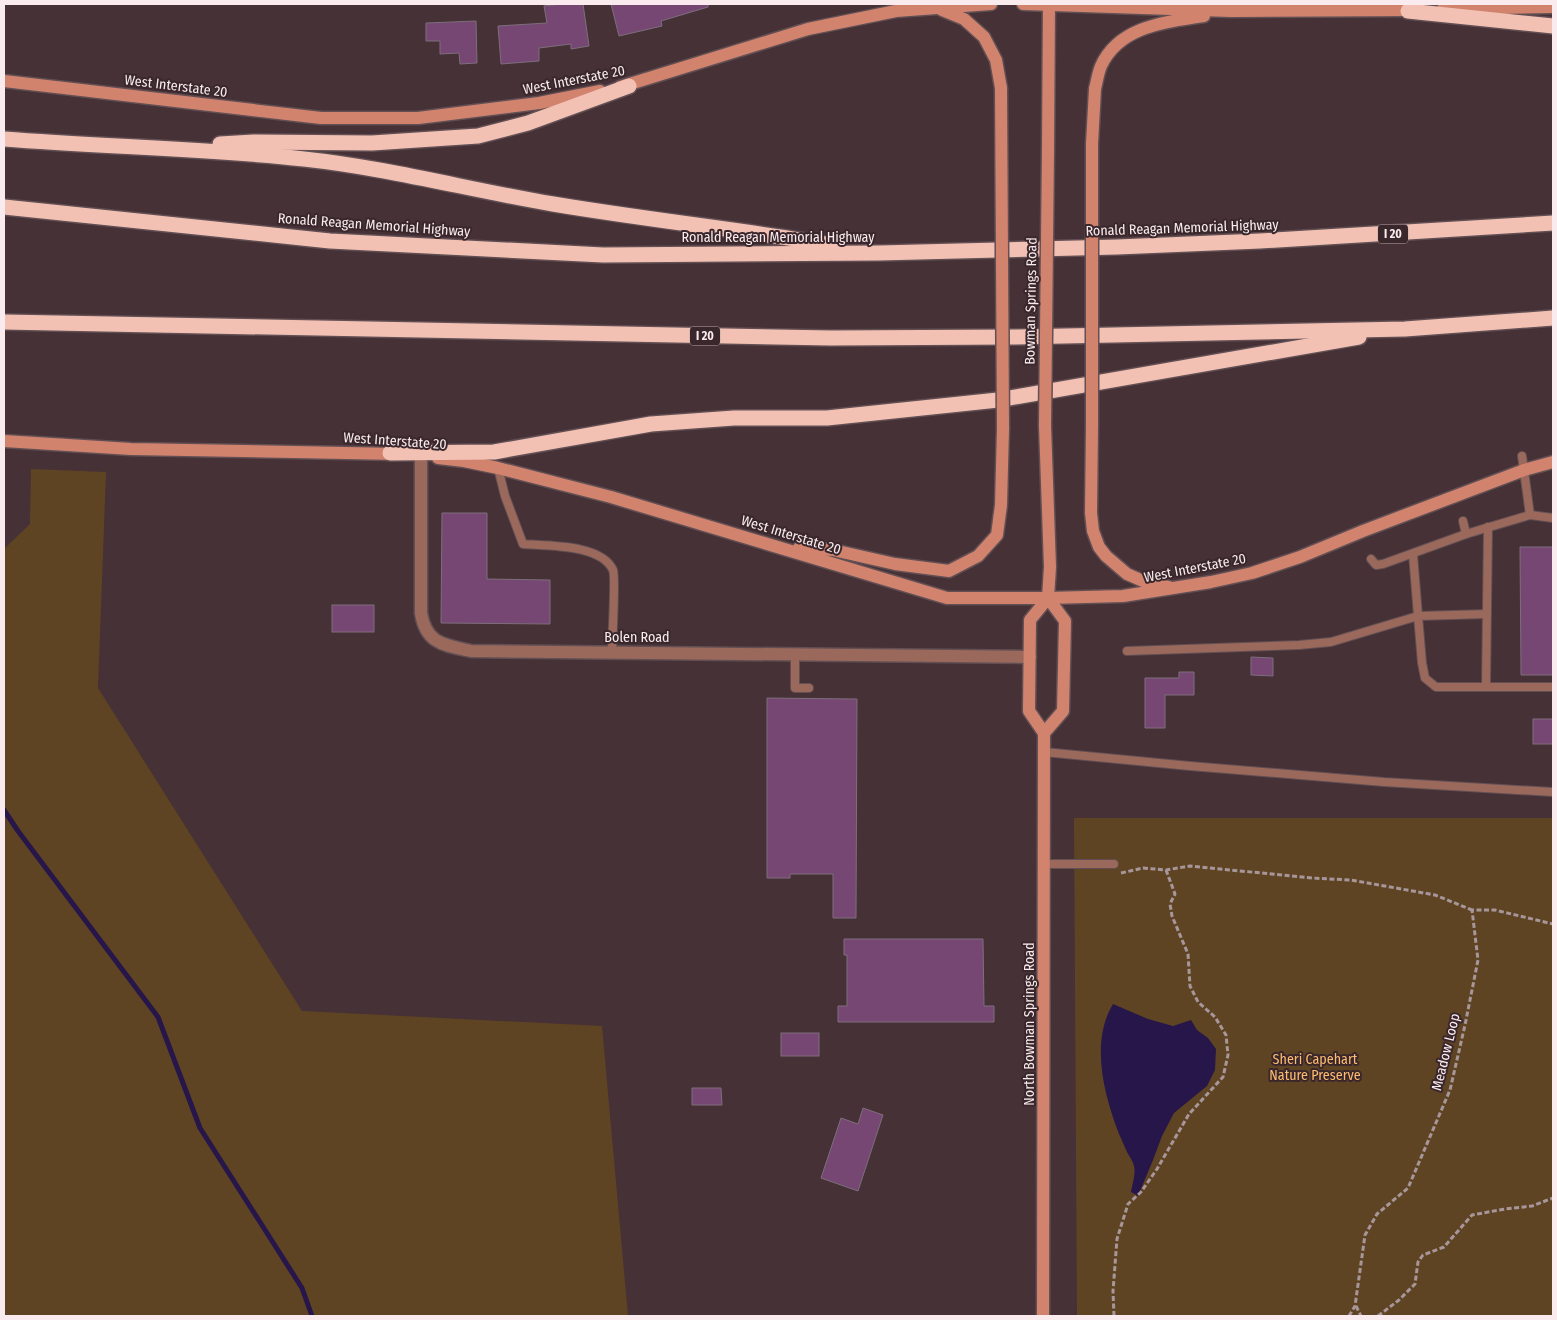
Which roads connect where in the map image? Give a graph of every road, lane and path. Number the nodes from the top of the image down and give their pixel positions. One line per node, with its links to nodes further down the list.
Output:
1 (991, 4): 5 (main road, West Interstate 20)
2 (1023, 4): 3 (main road)
3 (1048, 4): 6 (main road); 35 (main road, Bowman Springs Road, bridge)
4 (1553, 7): 7 (main road)
5 (937, 8): 10 (main road, West Interstate 20); 31 (main road, bridge)
6 (1231, 11): 7 (main road); 34 (main road, bridge)
7 (1408, 11): 8 (highway)
8 (1553, 26)
9 (4, 81): 10 (main road, West Interstate 20)
10 (629, 86): 12 (highway)
11 (4, 139): 12 (highway)
12 (133, 147): 15 (highway)
13 (4, 207): 15 (highway, Ronald Reagan Memorial Highway / I 20)
14 (1553, 223): 15 (highway, Ronald Reagan Memorial Highway / I 20)
15 (879, 253)
16 (1553, 318): 18 (highway, I 20)
17 (4, 322): 18 (highway, I 20)
18 (1405, 329): 20 (highway)
19 (4, 441): 20 (main road, West Interstate 20)
20 (390, 453): 21 (main road, West Interstate 20)
21 (421, 456): 24 (main road, West Interstate 20); 39 (street, Bolen Road)
22 (1522, 456): 25 (lane)
23 (1553, 462): 25 (main road, West Interstate 20)
24 (498, 468): 31 (main road, West Interstate 20); 39 (lane)
25 (1524, 470): 26 (lane); 34 (main road, West Interstate 20)
26 (1530, 515): 27 (lane); 29 (lane)
27 (1553, 518)
28 (1463, 522): 30 (lane)
29 (1488, 527): 30 (lane); 36 (lane)
30 (1466, 534): 32 (lane)
31 (776, 547): 35 (main road, West Interstate 20)
32 (1413, 554): 33 (lane); 37 (lane)
33 (1371, 559)
34 (1175, 588): 35 (main road, West Interstate 20)
35 (1048, 598): 41 (main road); 45 (main road)
36 (1487, 614): 37 (lane); 42 (lane)
37 (1418, 616): 38 (lane); 42 (lane)
38 (1127, 651)
39 (612, 652): 40 (street, Bolen Road)
40 (795, 653): 41 (street, Bolen Road); 44 (lane)
41 (1030, 657): 45 (main road)
42 (1486, 687): 43 (lane)
43 (1553, 687)
44 (809, 688)
45 (1044, 733): 46 (main road, North Bowman Springs Road)
46 (1044, 752): 47 (lane); 48 (main road, North Bowman Springs Road)
47 (1553, 792)
48 (1044, 864): 49 (lane); 56 (main road, North Bowman Springs Road)
49 (1114, 864)
50 (1166, 870): 51 (path); 52 (path); 57 (path)
51 (1116, 873)
52 (1472, 910): 53 (path); 55 (path, Meadow Loop)
53 (1553, 924)
54 (1553, 1198): 60 (path)
55 (1355, 1306): 58 (path, Meadow Loop); 59 (path)
56 (1043, 1316)
57 (1114, 1316)
58 (1349, 1316)
59 (1361, 1316)
60 (1378, 1316)

